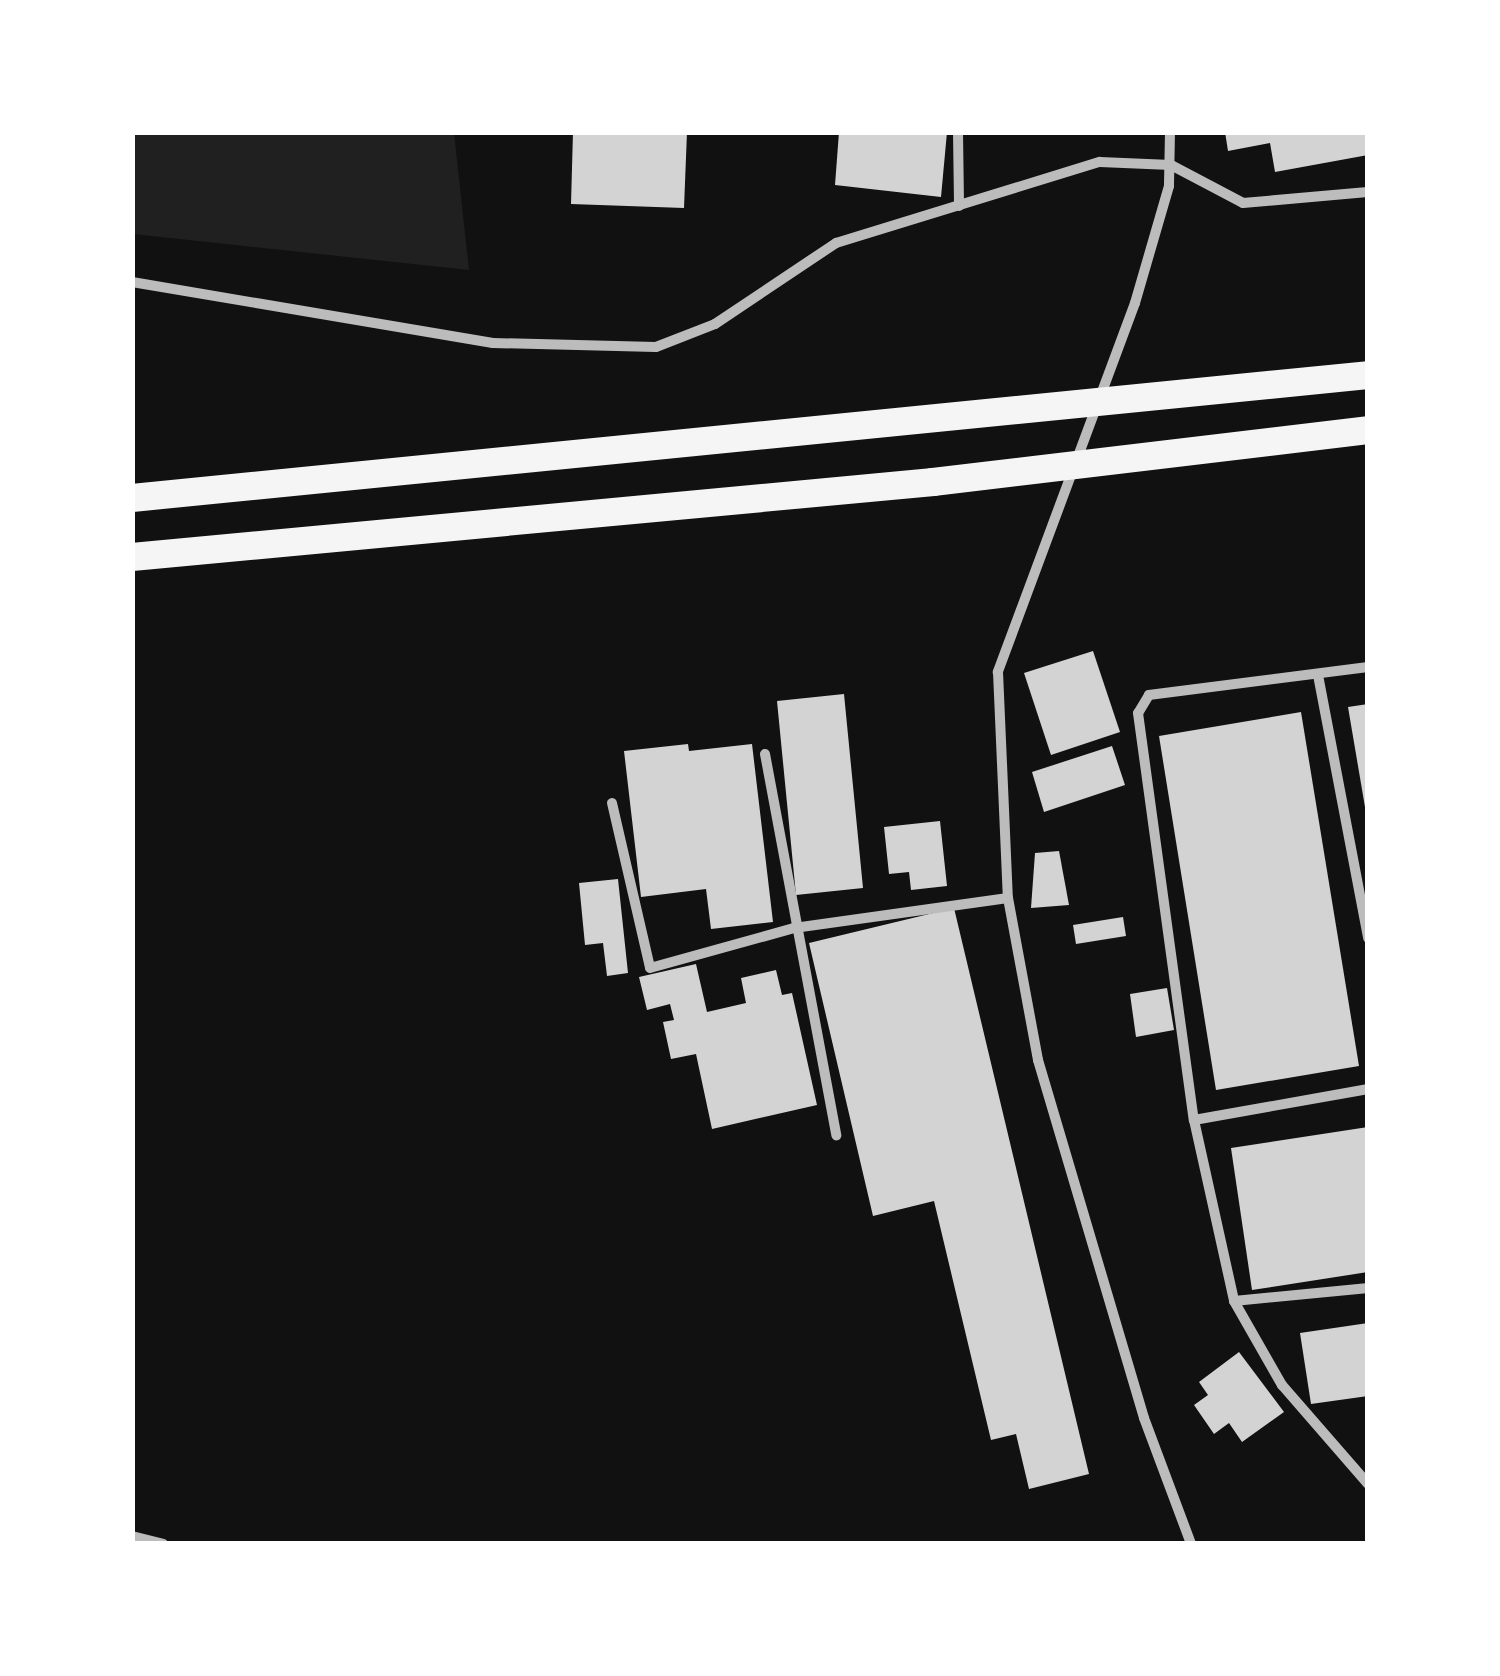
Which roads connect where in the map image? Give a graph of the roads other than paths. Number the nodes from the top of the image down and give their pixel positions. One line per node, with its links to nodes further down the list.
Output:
1 (958, 132): 5 (street)
2 (1170, 132): 3 (street)
3 (1172, 165): 4 (street); 5 (street); 15 (street)
4 (1368, 192)
5 (958, 206): 6 (street)
6 (132, 282)
7 (1368, 375): 9 (highway)
8 (1368, 430): 10 (highway)
9 (132, 498)
10 (132, 557)
11 (1368, 667): 12 (street)
12 (1318, 675): 17 (street); 19 (street)
13 (765, 754): 16 (street)
14 (612, 803): 16 (street)
15 (1008, 898): 16 (street); 26 (street)
16 (794, 928): 20 (street)
17 (1368, 938)
18 (1368, 1088): 19 (street)
19 (1194, 1120): 22 (street)
20 (836, 1134)
21 (1368, 1288): 22 (street)
22 (1234, 1301): 23 (street)
23 (1368, 1484)
24 (132, 1536): 25 (street)
25 (163, 1544)
26 (1192, 1544)

